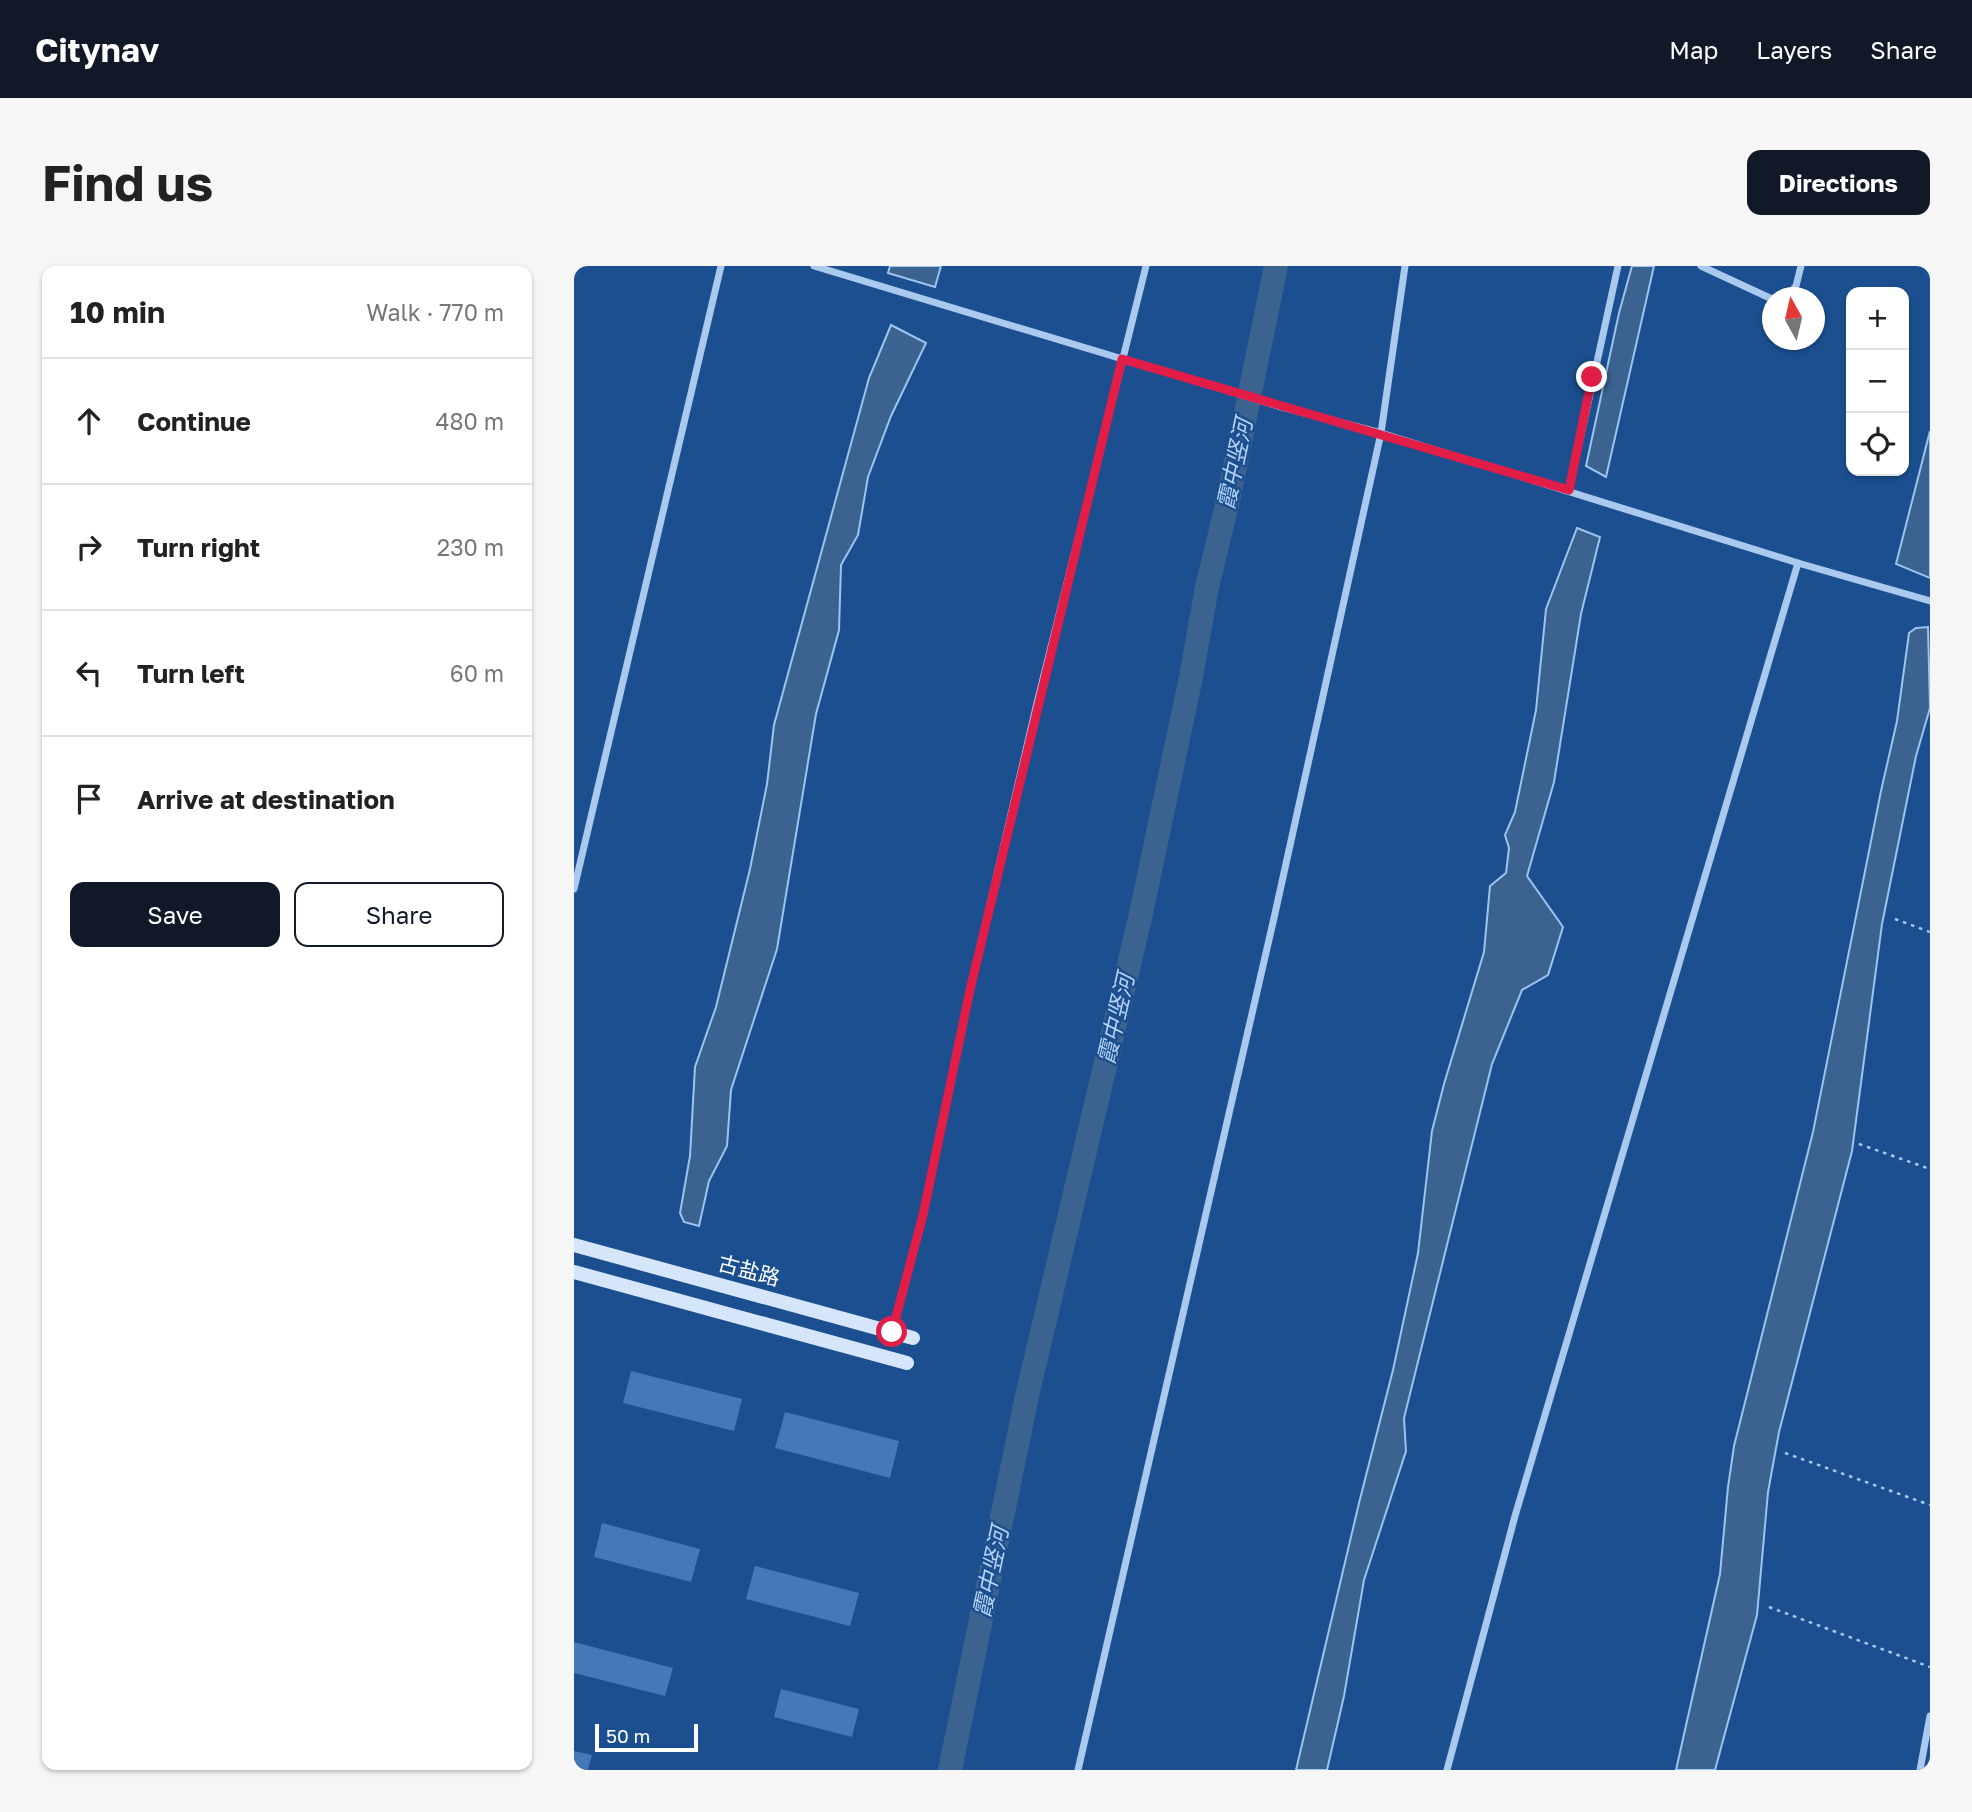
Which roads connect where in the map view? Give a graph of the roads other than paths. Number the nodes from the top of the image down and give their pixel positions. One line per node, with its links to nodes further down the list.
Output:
1 (721, 266): 15 (street)
2 (814, 266): 10 (street)
3 (1146, 266): 10 (street)
4 (1405, 266): 11 (street)
5 (1618, 266): 12 (street)
6 (1701, 266): 9 (street)
7 (1801, 266): 8 (street)
8 (1795, 287)
9 (1762, 294)
10 (1122, 359): 11 (street); 18 (street)
11 (1381, 433): 12 (street); 22 (street)
12 (1569, 490): 13 (street)
13 (1798, 563): 14 (street); 23 (street)
14 (1930, 601)
15 (574, 889)
16 (574, 1245): 18 (street, 古盐路)
17 (574, 1272): 20 (street)
18 (892, 1332): 19 (street, 古盐路)
19 (913, 1338)
20 (907, 1363)
21 (1930, 1716): 24 (street)
22 (1079, 1770)
23 (1447, 1770)
24 (1920, 1770)

